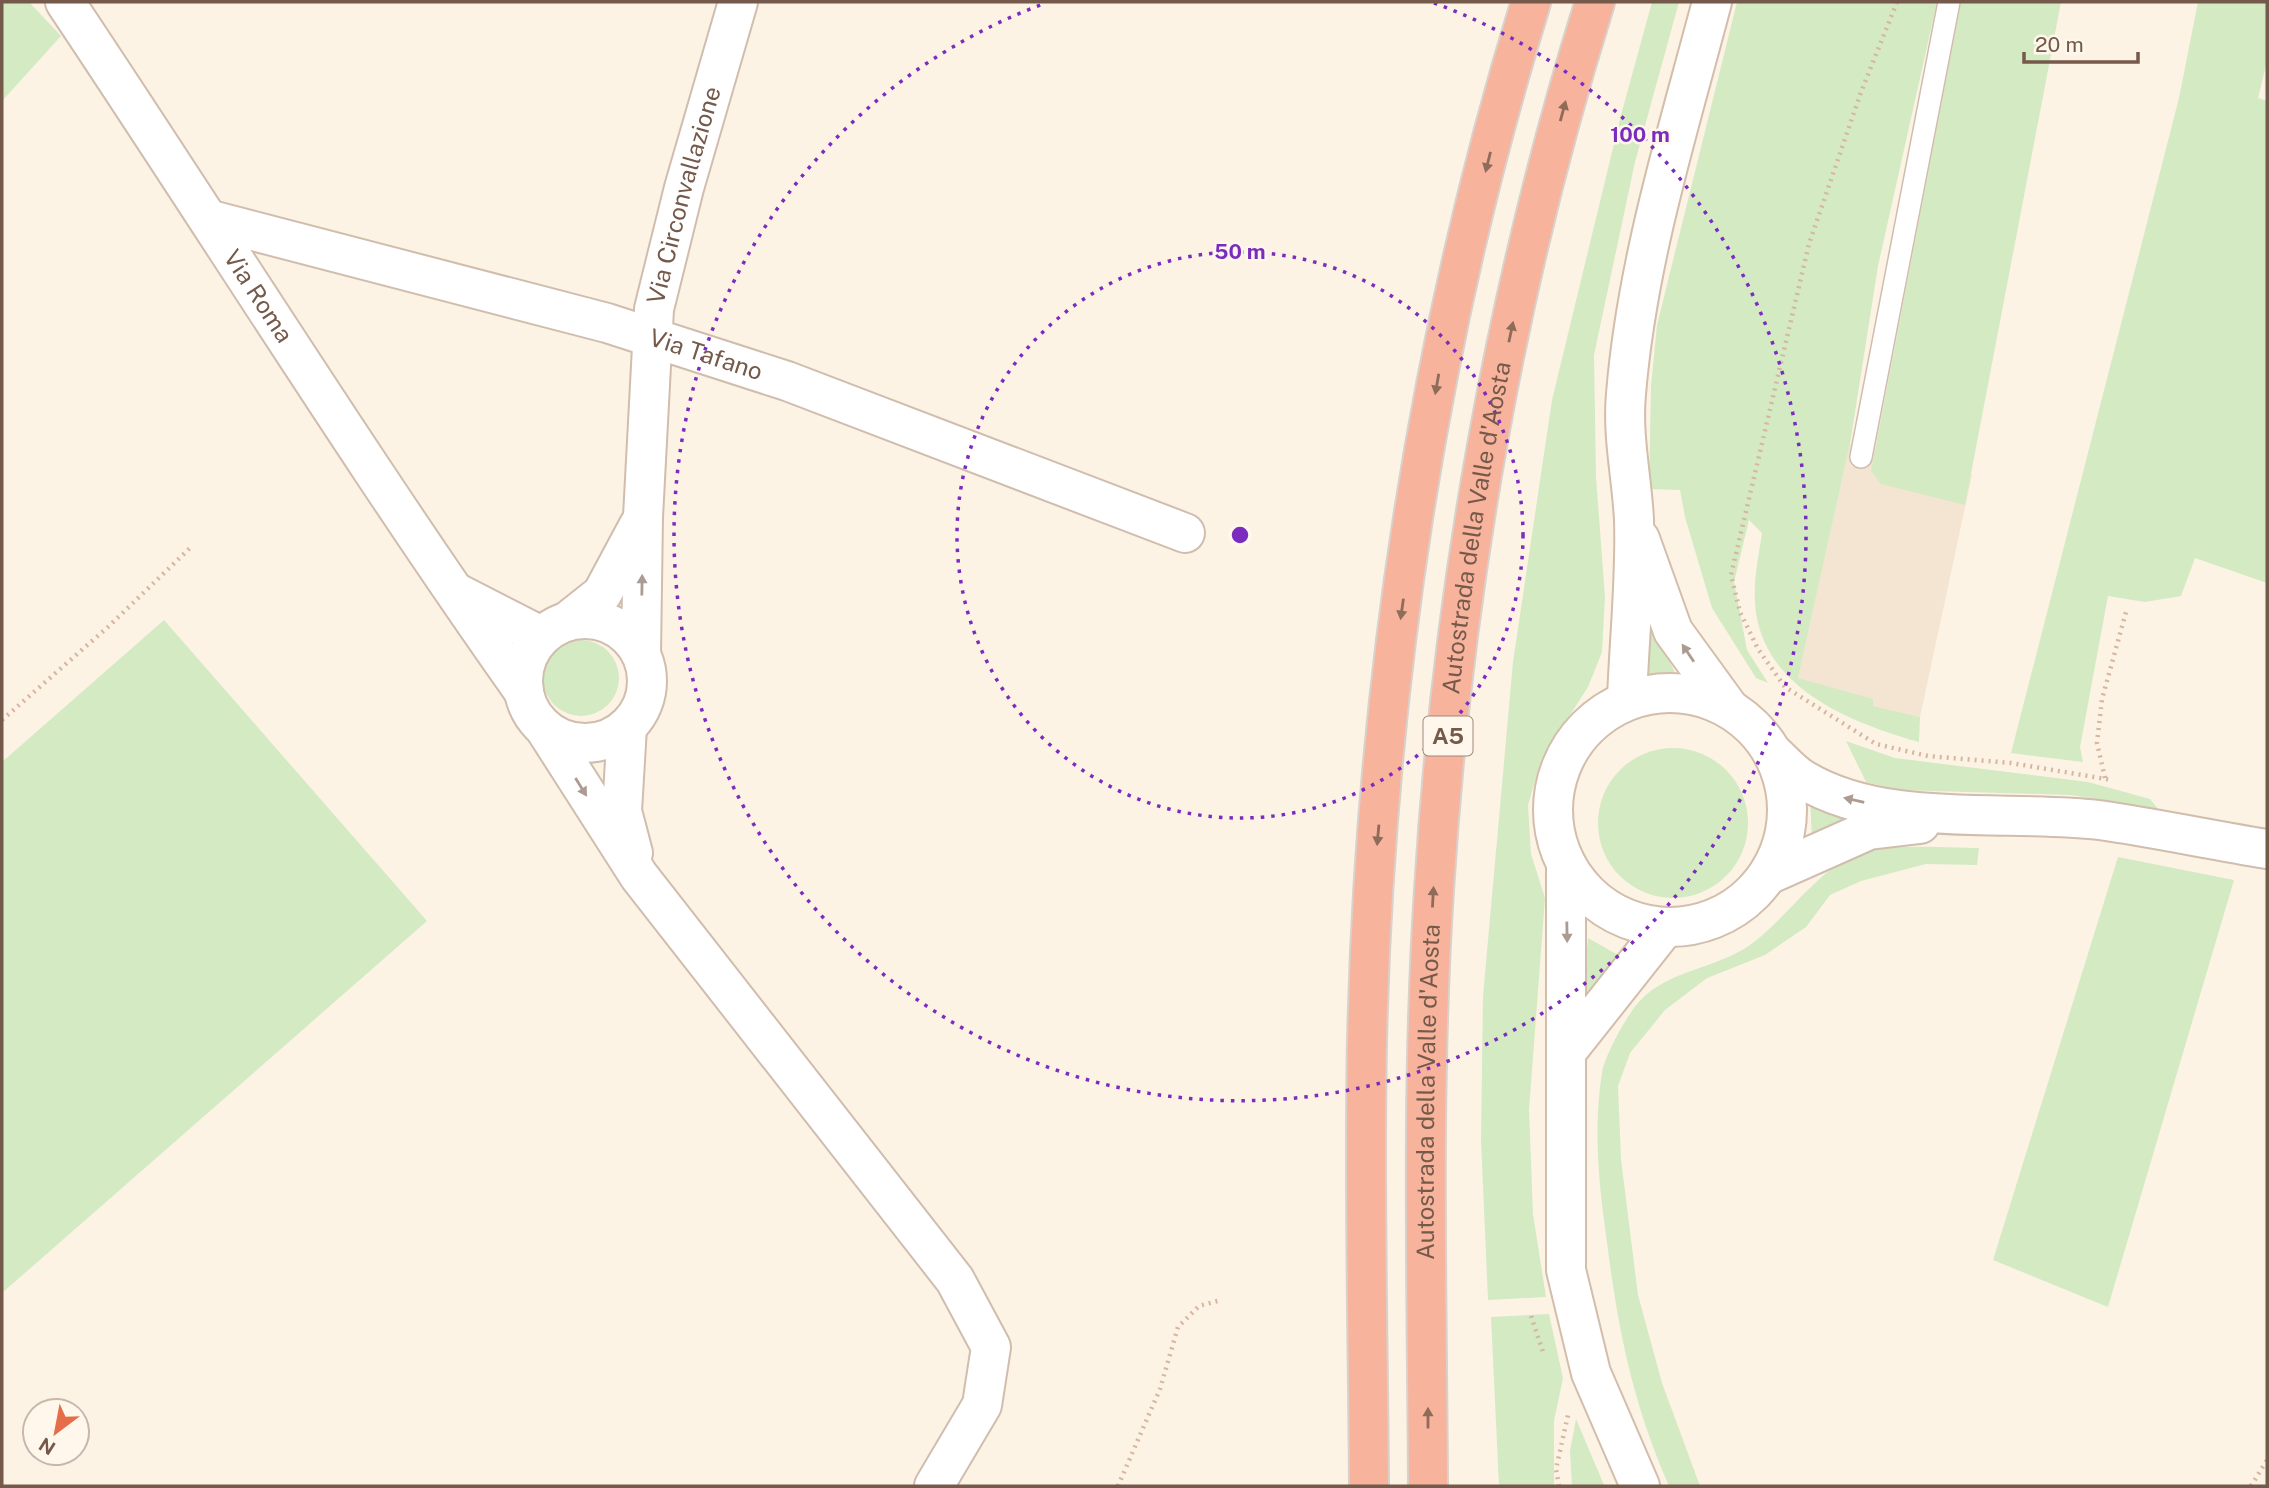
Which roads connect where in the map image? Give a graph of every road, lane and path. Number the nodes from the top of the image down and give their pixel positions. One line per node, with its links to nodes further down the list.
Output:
1 (65, 2): 8 (street, Via Roma)
2 (738, 2): 9 (street, Via Circonvallazione)
3 (1531, 2): 40 (highway, A5, one-way to 40)
4 (1595, 2): 41 (highway, Autostrada della Valle d'Aosta / A5, one-way to 4)
5 (1712, 2): 12 (street)
6 (1896, 2): 26 (path)
7 (1949, 2): 10 (lane)
8 (211, 220): 9 (street, Via Tafano); 15 (street, Via Roma)
9 (652, 338): 11 (street, Via Circonvallazione); 13 (street, Via Tafano)
10 (1861, 457)
11 (643, 517): 17 (street, Via Circonvallazione); 18 (street, Via Circonvallazione, one-way to 11)
12 (1634, 521): 20 (street); 21 (street, one-way to 12)
13 (1185, 533)
14 (190, 548): 22 (path)
15 (452, 590): 17 (street, Via Roma); 19 (street, Via Roma)
16 (2126, 612): 26 (path)
17 (555, 628): 18 (street); 19 (street)
18 (641, 653): 23 (street)
19 (524, 692): 24 (street)
20 (1627, 700): 21 (street); 30 (street)
21 (1729, 708): 25 (street)
22 (2, 720)
23 (627, 727): 24 (street); 32 (street)
24 (545, 729): 32 (street, one-way to 32)
25 (1772, 752): 28 (street, one-way to 25); 31 (street)
26 (2105, 778): 27 (path)
27 (2116, 782)
28 (1970, 817): 29 (street); 31 (street)
29 (2267, 849)
30 (1566, 864): 33 (street); 34 (street, one-way to 34)
31 (1768, 875): 33 (street)
32 (639, 876): 38 (street)
33 (1663, 930): 34 (street)
34 (1568, 1050): 36 (street)
35 (1221, 1300): 39 (path)
36 (1591, 1373): 42 (path); 43 (street)
37 (2267, 1461): 44 (path)
38 (933, 1486)
39 (1118, 1486)
40 (1369, 1486)
41 (1428, 1486)
42 (1559, 1486)
43 (1640, 1486)
44 (2251, 1486)

